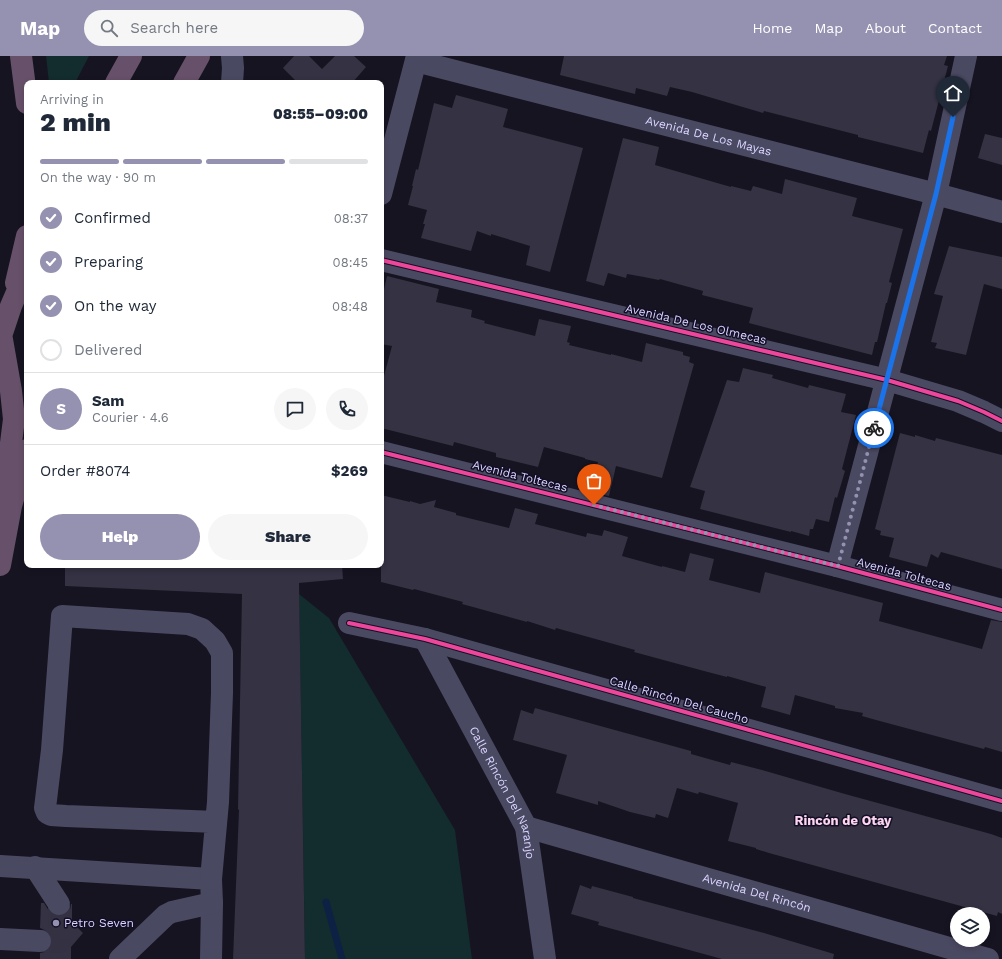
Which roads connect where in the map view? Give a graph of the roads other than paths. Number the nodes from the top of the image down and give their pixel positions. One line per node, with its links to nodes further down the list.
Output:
1 (21, 56): 7 (highway)
2 (132, 56): 8 (highway)
3 (199, 56): 9 (highway)
4 (232, 56): 10 (street)
5 (966, 56): 12 (street)
6 (416, 58): 11 (street); 12 (street, Avenida De Los Mayas)
7 (24, 80)
8 (118, 80)
9 (186, 80)
10 (232, 80)
11 (384, 182)
12 (936, 194): 13 (street, Avenida De Los Mayas); 19 (street)
13 (1002, 212)
14 (24, 250): 17 (highway)
15 (384, 261): 19 (street, Avenida De Los Olmecas)
16 (24, 276): 17 (highway)
17 (12, 306): 18 (highway)
18 (1, 336): 23 (highway)
19 (887, 380): 20 (street, Avenida De Los Olmecas); 25 (street)
20 (1002, 421)
21 (384, 453): 25 (street, Avenida Toltecas)
22 (24, 460): 24 (highway)
23 (0, 500)
24 (0, 565)
25 (838, 566): 26 (street, Avenida Toltecas)
26 (1002, 610)
27 (349, 623): 28 (street, Calle Rincón Del Caucho)
28 (425, 639): 29 (street, Calle Rincón Del Caucho); 31 (street, Calle Rincón Del Naranjo)
29 (1002, 801)
30 (216, 822): 30 (street); 34 (street)
31 (526, 827): 41 (street, Calle Rincón Del Naranjo); 42 (street, Avenida Del Rincón)
32 (0, 866): 33 (street)
33 (35, 867): 34 (street); 36 (street)
34 (211, 879): 35 (street)
35 (212, 903): 39 (street); 40 (street)
36 (58, 904)
37 (0, 939): 38 (street)
38 (40, 941)
39 (120, 959)
40 (211, 959)
41 (545, 959)
42 (988, 959)

